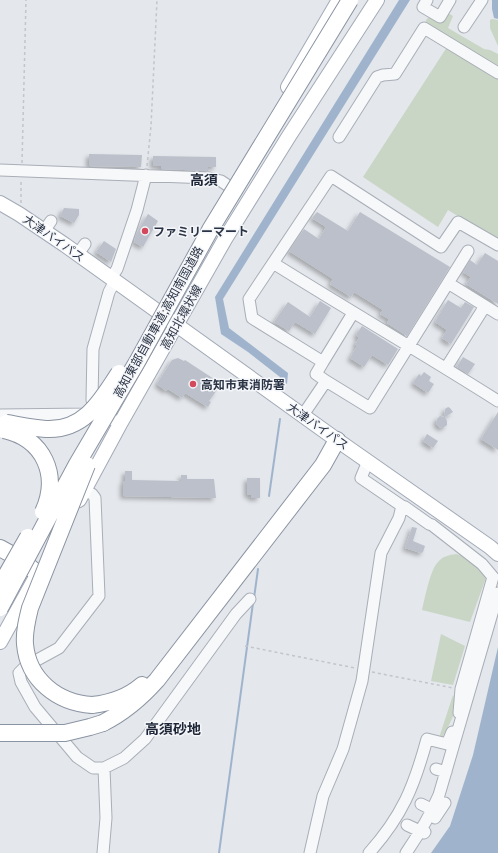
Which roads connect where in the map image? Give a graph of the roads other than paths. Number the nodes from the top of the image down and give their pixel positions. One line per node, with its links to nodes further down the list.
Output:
1 (339, 0): 14 (main road, 高知北環状線)
2 (350, 0): 23 (highway, 高知東部自動車道;高知南国道路, bridge)
3 (377, 0): 15 (main road, 高知北環状線)
4 (428, 0): 7 (street)
5 (450, 0): 7 (street)
6 (482, 0): 8 (street)
7 (431, 11): 9 (street)
8 (464, 27)
9 (424, 28): 10 (street); 11 (street)
10 (498, 73)
11 (339, 137)
12 (0, 170): 13 (street)
13 (146, 175): 14 (street); 20 (street)
14 (232, 183): 15 (street); 23 (main road, 高知北環状線)
15 (255, 192): 26 (main road, 高知北環状線)
16 (0, 203): 20 (main road, 大津バイパス)
17 (498, 245): 19 (street)
18 (468, 251): 21 (street)
19 (273, 263): 24 (street); 29 (street)
20 (113, 280): 23 (main road, 大津バイパス); 34 (street)
21 (448, 283): 22 (street); 27 (street)
22 (485, 306): 25 (street); 30 (street)
23 (162, 309): 26 (main road, 大津バイパス); 28 (highway, 高知東部自動車道;高知南国道路, bridge); 34 (main road, 高知北環状線); 35 (highway, bridge)
24 (353, 313): 27 (street); 29 (street)
25 (498, 314)
26 (176, 325): 33 (main road, 大津バイパス); 36 (main road, 高知北環状線)
27 (408, 345): 30 (street); 31 (street)
28 (137, 362): 37 (highway, bridge); 51 (highway, 高知東部自動車道;高知南国道路, bridge)
29 (323, 362): 31 (street)
30 (446, 368): 32 (street)
31 (326, 381): 33 (street)
32 (498, 401)
33 (303, 415): 37 (main road, 大津バイパス)
34 (99, 416): 35 (street); 36 (street); 39 (main road, 高知北環状線)
35 (2, 424): 47 (highway, bridge)
36 (120, 424): 40 (main road, 高知北環状線)
37 (338, 440): 38 (main road, 大津バイパス); 54 (highway, bridge)
38 (368, 462): 41 (street); 43 (main road, 大津バイパス)
39 (64, 480): 40 (street); 45 (main road, 高知北環状線)
40 (84, 490): 46 (main road, 高知北環状線); 55 (street)
41 (402, 506): 53 (street); 62 (street)
42 (0, 548): 45 (highway)
43 (498, 554)
44 (0, 557): 45 (highway)
45 (18, 563): 46 (highway); 49 (main road, 高知北環状線)
46 (38, 574): 52 (main road, 高知北環状線)
47 (0, 586)
48 (498, 593): 53 (street)
49 (0, 595)
50 (250, 599): 55 (street)
51 (0, 608)
52 (0, 642)
53 (460, 717): 58 (street); 63 (street)
54 (0, 733)
55 (104, 768): 61 (street)
56 (445, 803): 60 (street)
57 (421, 804): 58 (street)
58 (433, 810): 60 (street)
59 (407, 825): 60 (street)
60 (421, 831): 64 (street)
61 (103, 853)
62 (310, 853)
63 (369, 853)
64 (406, 853)

